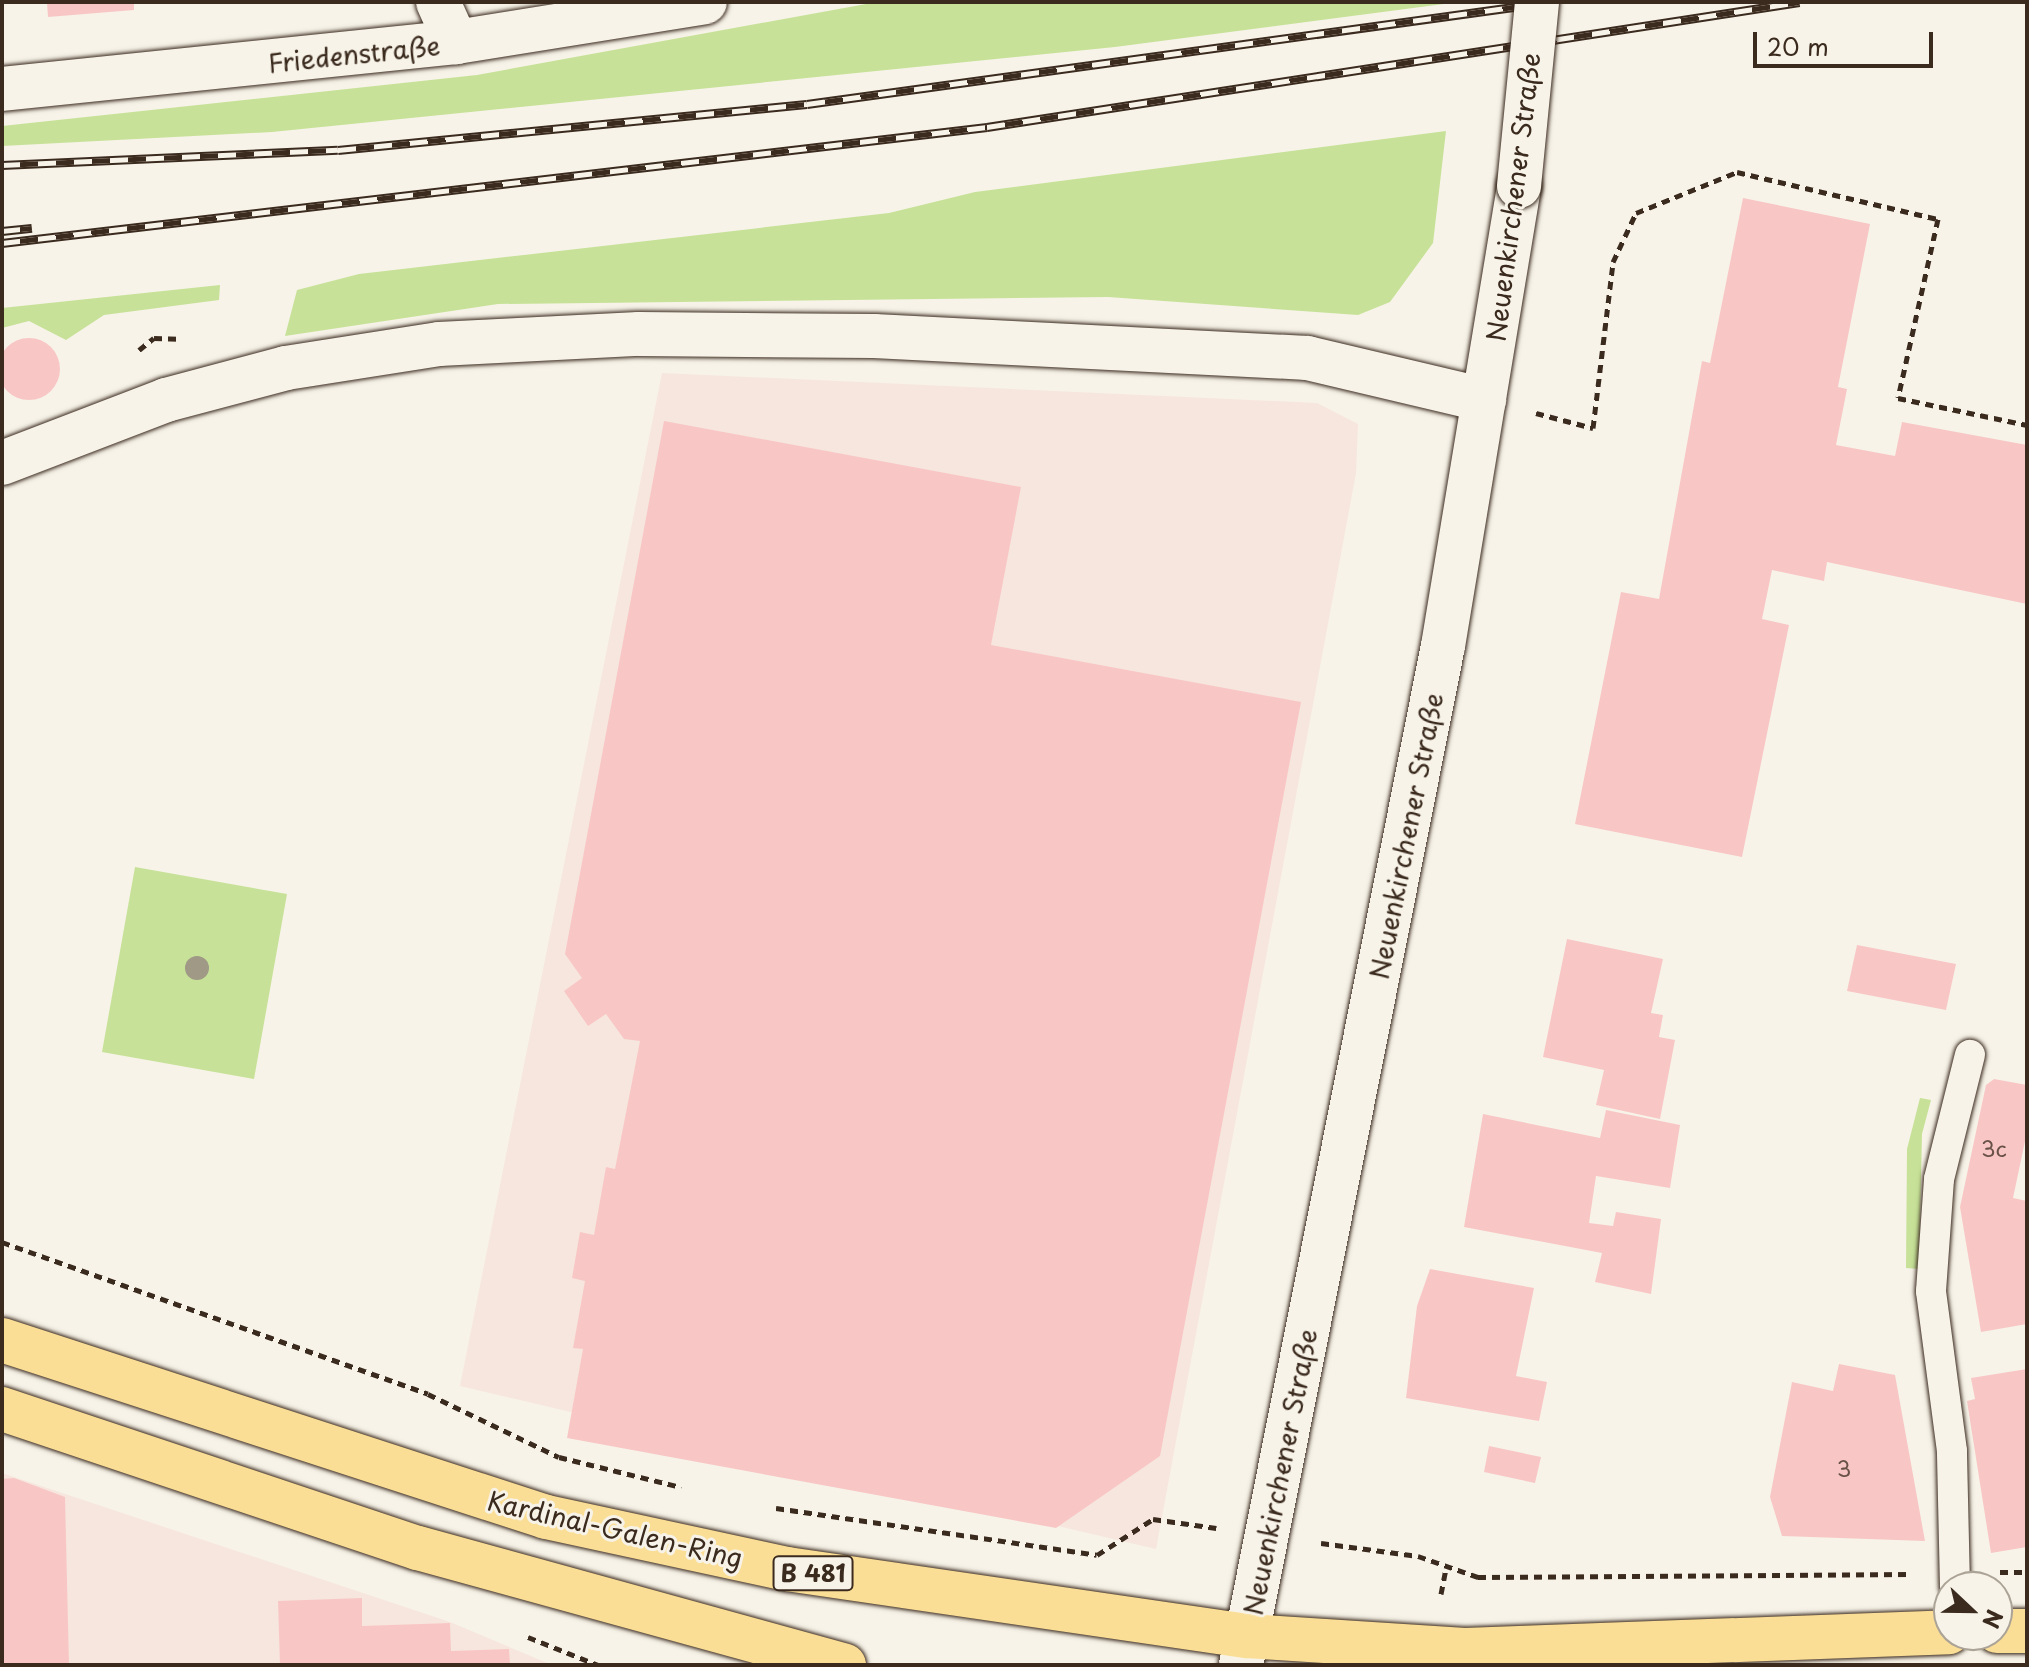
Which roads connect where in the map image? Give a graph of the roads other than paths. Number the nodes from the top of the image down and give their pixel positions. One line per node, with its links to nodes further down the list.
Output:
1 (438, 2): 4 (street)
2 (705, 2): 4 (street, Friedenstraße)
3 (1537, 2): 6 (street, Neuenkirchener Straße, bridge)
4 (456, 42): 5 (street, Friedenstraße)
5 (2, 89)
6 (1484, 400): 7 (street); 13 (street, Neuenkirchener Straße)
7 (2, 463)
8 (1970, 1055): 11 (lane)
9 (2, 1340): 13 (main road, Kardinal-Galen-Ring / B 481)
10 (2, 1409): 14 (main road)
11 (1954, 1571)
12 (1933, 1633): 13 (main road, B 481)
13 (1244, 1650)
14 (844, 1665)

